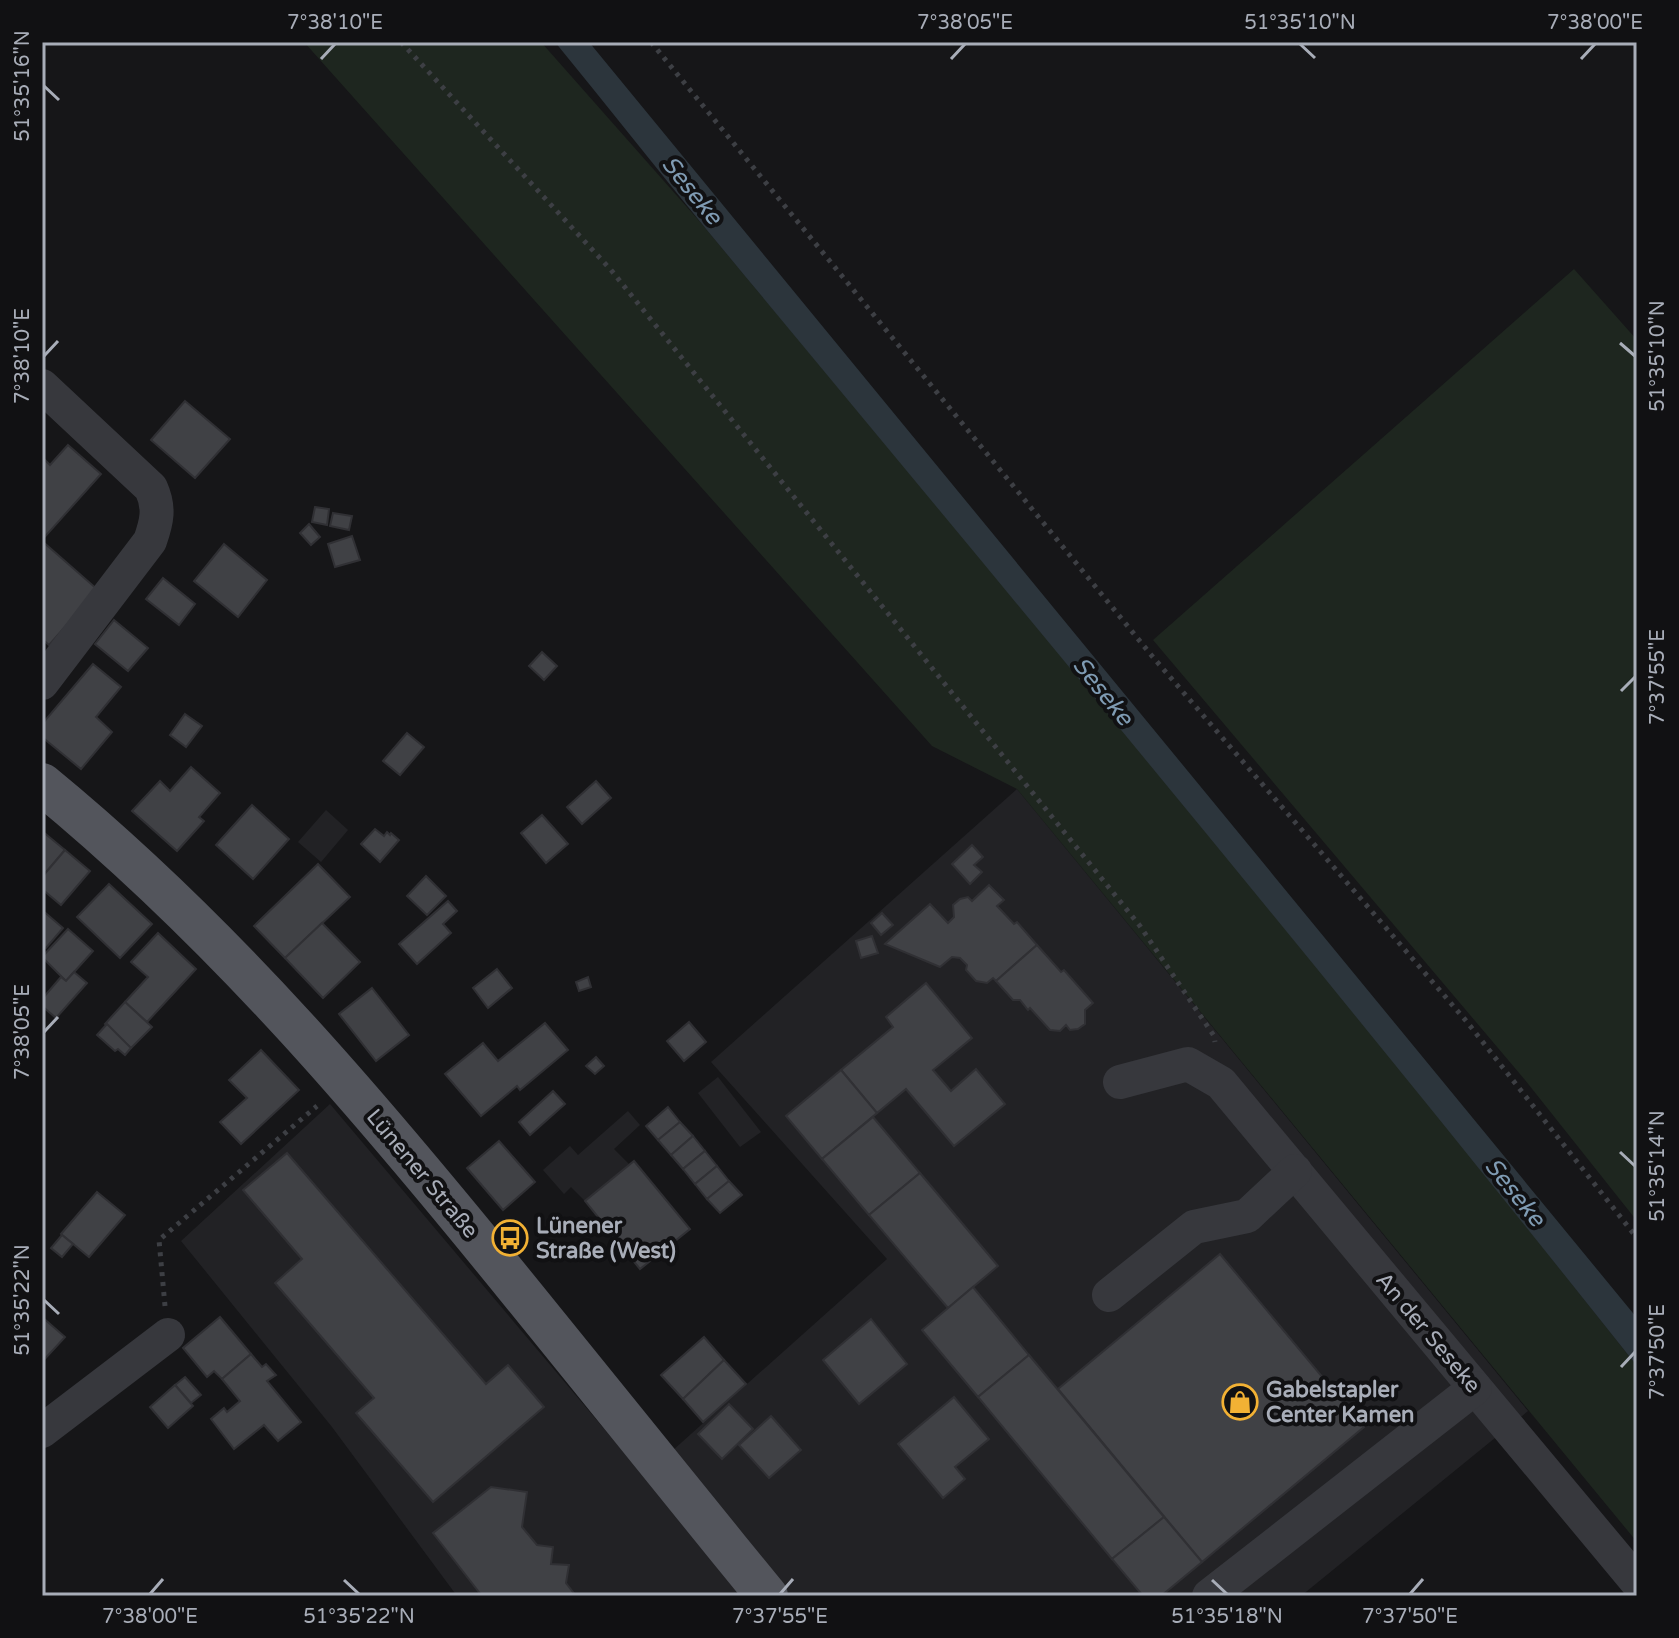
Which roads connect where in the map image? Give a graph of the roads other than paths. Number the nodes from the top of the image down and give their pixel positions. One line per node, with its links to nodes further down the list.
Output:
1 (42, 386): 2 (street)
2 (42, 683)
3 (42, 784): 11 (main road, Lünener Straße)
4 (1120, 1082): 5 (street, An der Seseke)
5 (1295, 1171): 6 (street); 8 (street, An der Seseke)
6 (1109, 1295)
7 (168, 1335): 9 (street)
8 (1475, 1388): 10 (street, An der Seseke); 12 (street)
9 (42, 1431)
10 (1637, 1582)
11 (767, 1596)
12 (1209, 1596)

